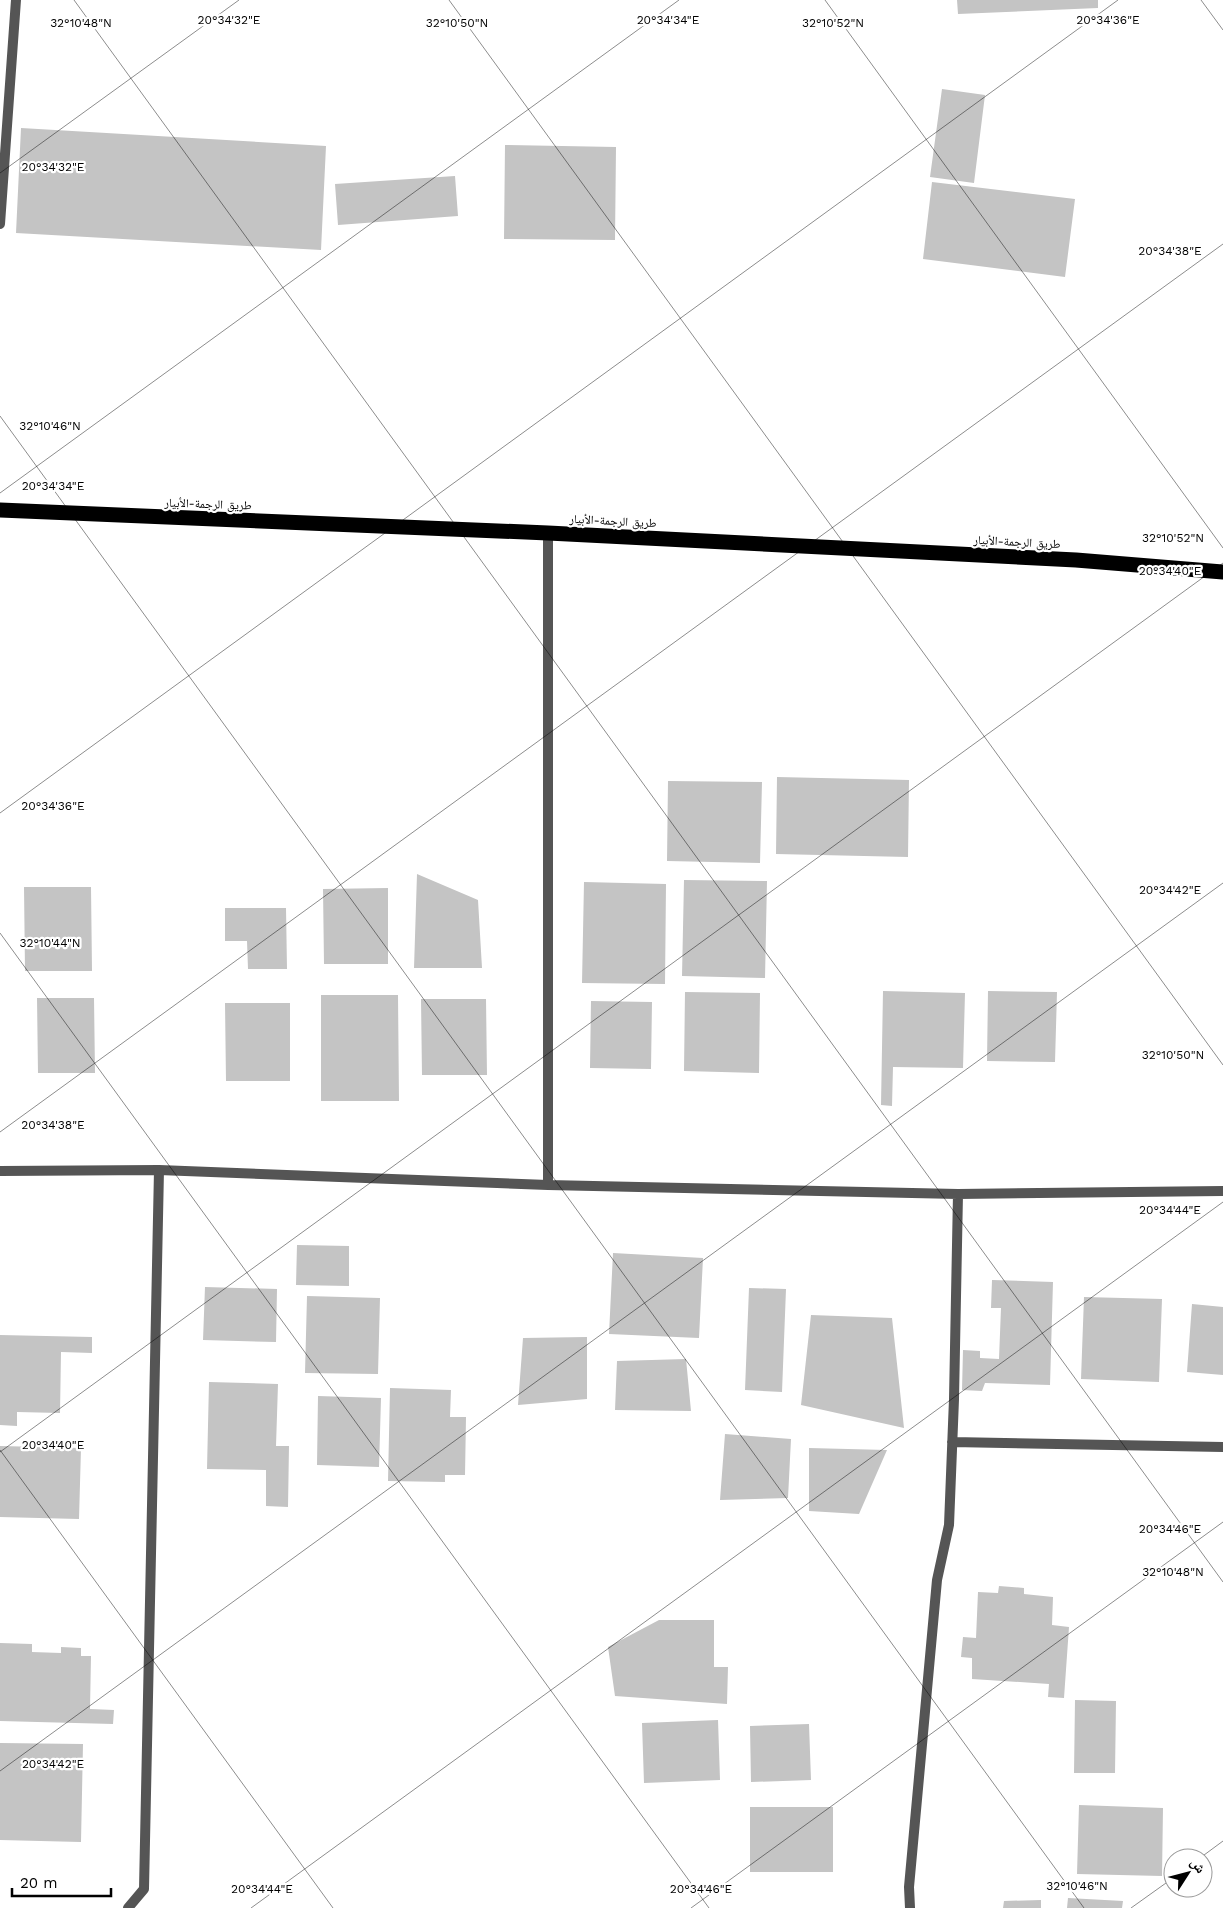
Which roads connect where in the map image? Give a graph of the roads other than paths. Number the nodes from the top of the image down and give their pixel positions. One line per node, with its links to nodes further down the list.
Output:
1 (16, 0): 2 (street)
2 (0, 224)
3 (0, 510): 4 (highway, طريق الرجمة-الأبيار)
4 (548, 533): 5 (highway, طريق الرجمة-الأبيار); 8 (street)
5 (1223, 572)
6 (159, 1170): 7 (street); 8 (street); 13 (street)
7 (0, 1171)
8 (548, 1185): 10 (street)
9 (1223, 1192): 10 (street)
10 (958, 1194): 11 (street)
11 (952, 1442): 12 (street); 14 (street)
12 (1223, 1447)
13 (128, 1908)
14 (910, 1908)

